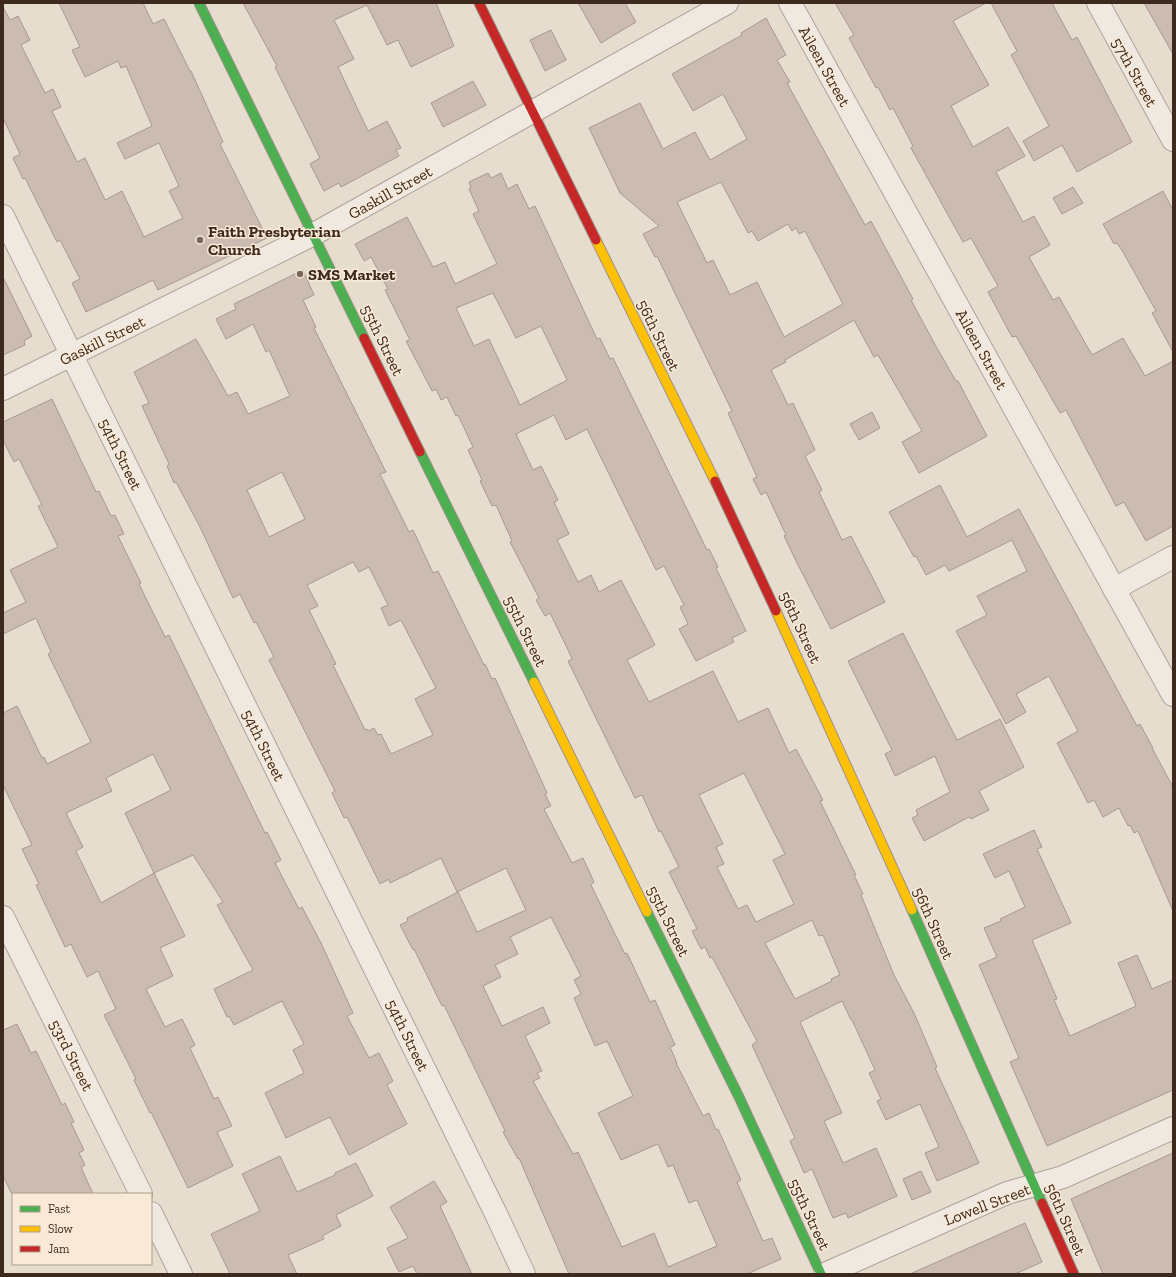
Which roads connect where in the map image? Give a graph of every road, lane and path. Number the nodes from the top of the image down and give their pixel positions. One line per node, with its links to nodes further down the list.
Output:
1 (199, 3): 9 (street, 55th Street)
2 (479, 3): 6 (street, 56th Street)
3 (727, 3): 6 (street, Gaskill Street)
4 (790, 3): 13 (street, Aileen Street)
5 (1098, 3): 7 (street, 57th Street)
6 (534, 112): 9 (street, Gaskill Street); 17 (street, 56th Street)
7 (1173, 140)
8 (3, 216): 10 (street, 54th Street)
9 (314, 234): 10 (street, Gaskill Street); 22 (street, 55th Street)
10 (72, 355): 11 (street, Gaskill Street); 21 (street, 54th Street)
11 (3, 389)
12 (1173, 557): 13 (street)
13 (1114, 589): 14 (street, Aileen Street)
14 (1173, 695)
15 (3, 917): 18 (street, 53rd Street)
16 (1173, 1128): 17 (street, Lowell Street)
17 (1035, 1185): 23 (street, Lowell Street); 24 (street, 56th Street)
18 (141, 1193)
19 (152, 1215): 20 (street)
20 (181, 1274)
21 (524, 1274)
22 (821, 1274)
23 (825, 1274)
24 (1074, 1274)

